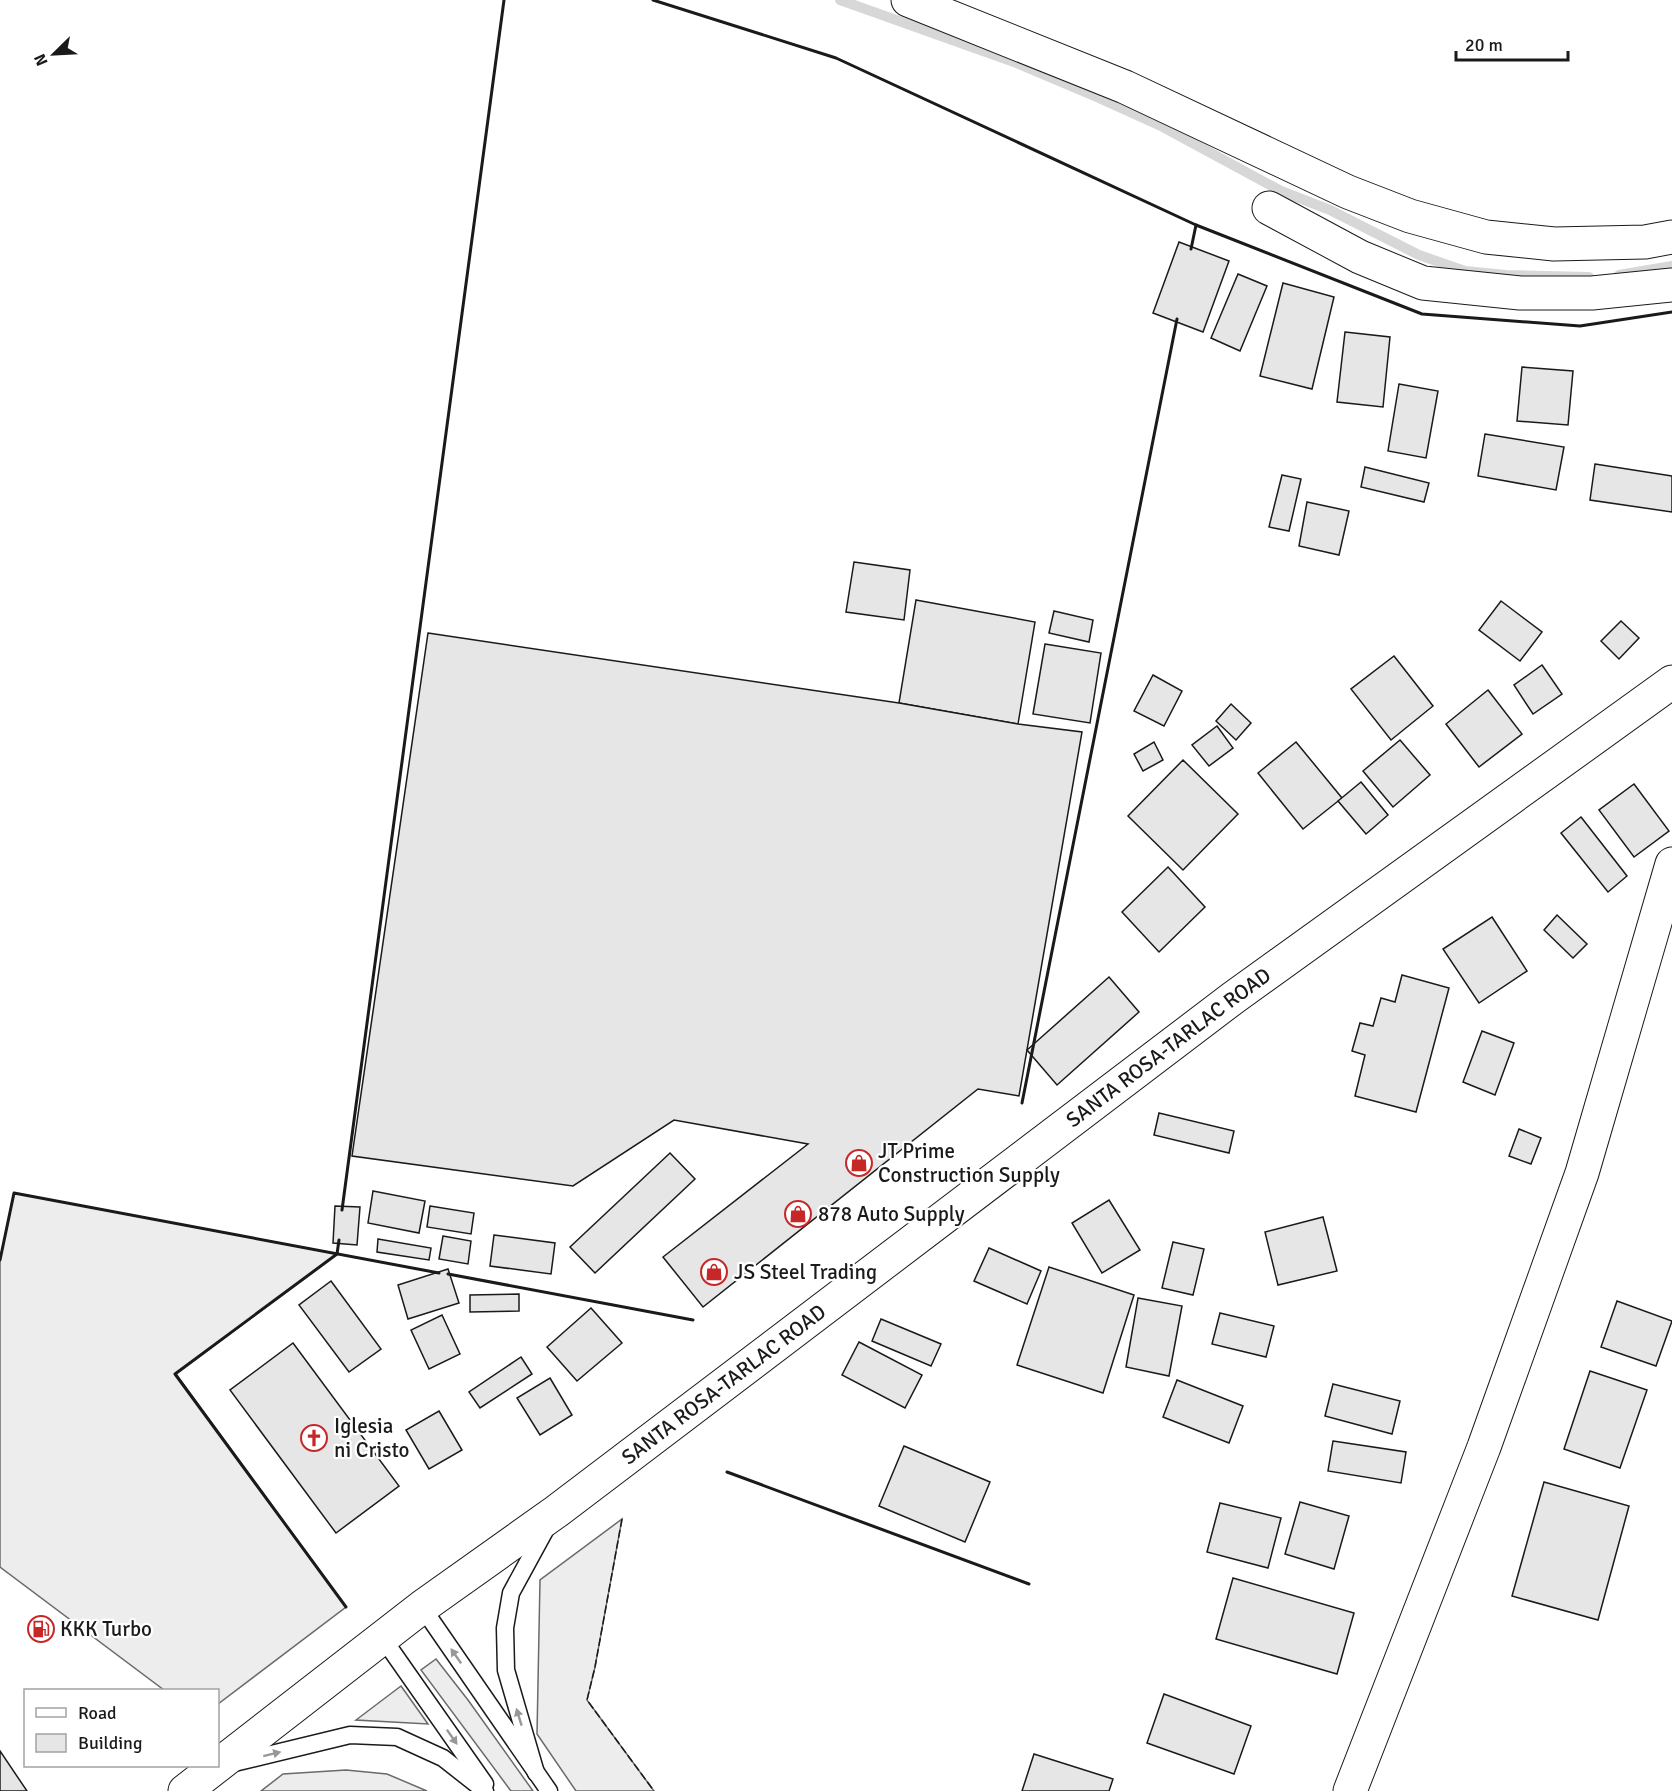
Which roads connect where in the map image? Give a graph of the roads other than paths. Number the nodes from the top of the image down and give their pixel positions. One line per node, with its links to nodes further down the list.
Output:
1 (908, 0): 3 (main road)
2 (1269, 208): 4 (main road)
3 (1672, 237)
4 (1672, 285)
5 (1672, 682): 7 (main road, SANTA ROSA-TARLAC ROAD)
6 (1672, 864): 17 (main road)
7 (557, 1511): 8 (main road, SANTA ROSA-TARLAC ROAD); 12 (lane, one-way to 7)
8 (423, 1607): 9 (main road, SANTA ROSA-TARLAC ROAD); 12 (lane, one-way to 8)
9 (382, 1637): 10 (main road, SANTA ROSA-TARLAC ROAD); 15 (lane, one-way to 15)
10 (219, 1765)
11 (215, 1768): 13 (main road, SANTA ROSA-TARLAC ROAD); 14 (lane, one-way to 14)
12 (536, 1773): 16 (lane)
13 (185, 1791)
14 (485, 1791)
15 (490, 1791)
16 (549, 1791)
17 (1350, 1791)

